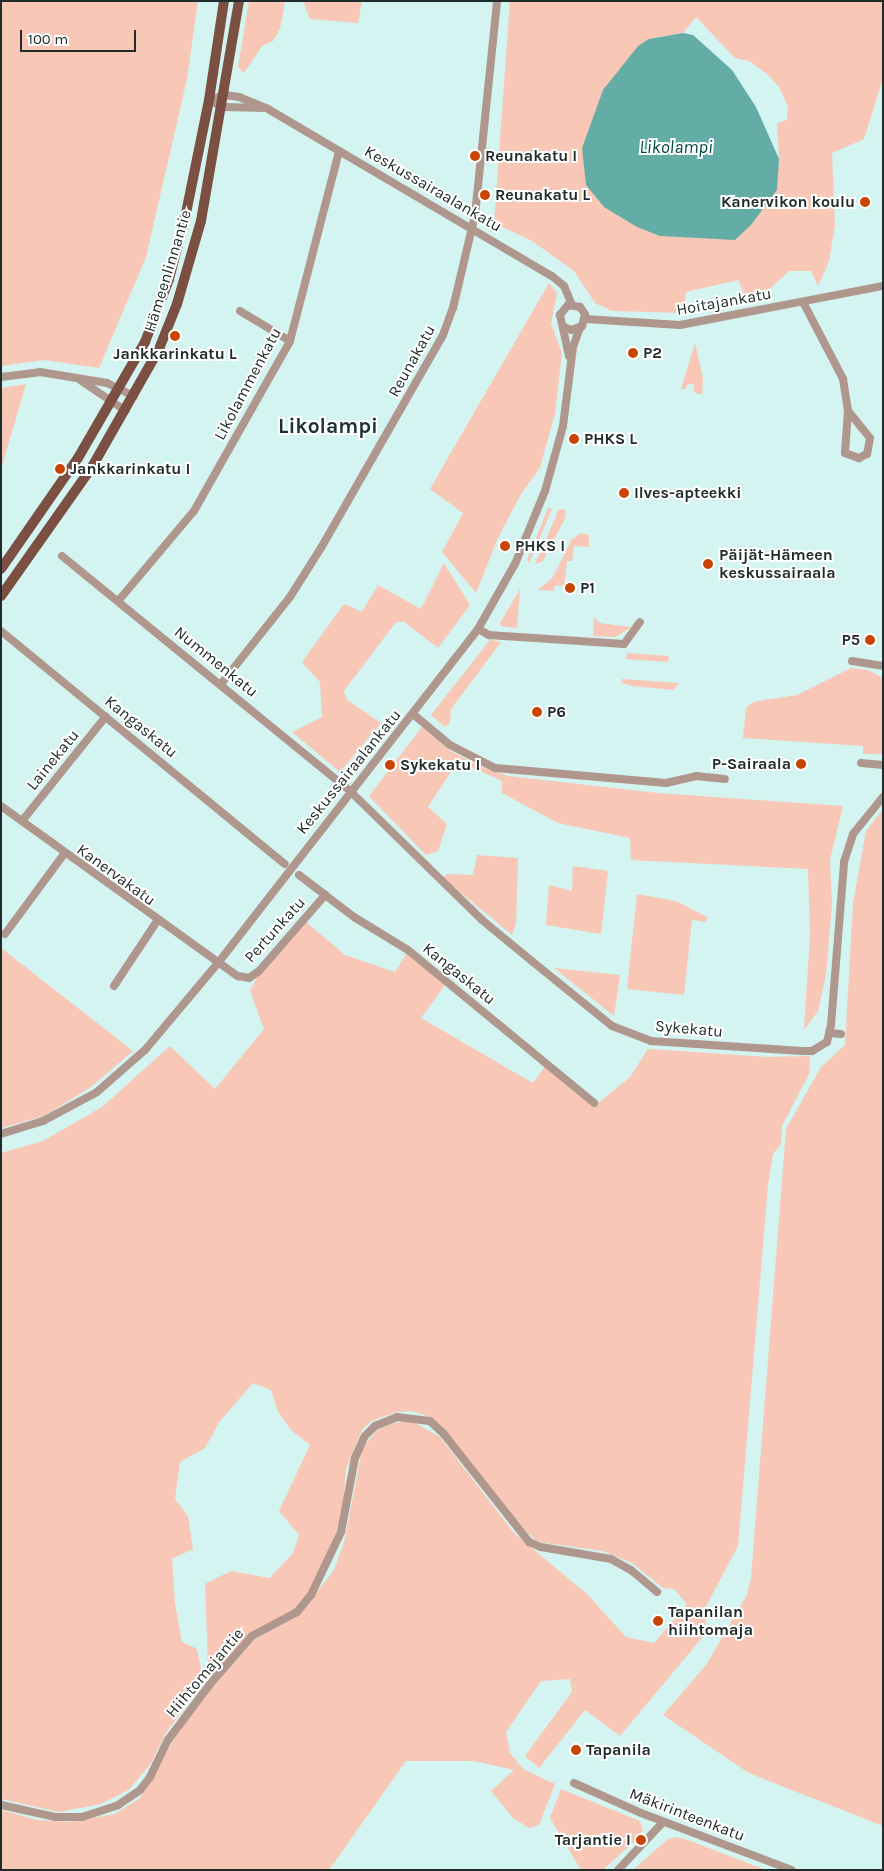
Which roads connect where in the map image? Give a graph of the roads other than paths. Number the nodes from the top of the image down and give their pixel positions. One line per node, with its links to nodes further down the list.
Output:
1 (224, 1): 5 (main road, Hämeenlinnantie)
2 (239, 1): 4 (main road, Hämeenlinnantie)
3 (497, 1): 9 (street, Reunakatu)
4 (225, 95): 5 (street, Keskussairaalankatu); 6 (main road, Hämeenlinnantie); 7 (street, Keskussairaalankatu)
5 (209, 100): 6 (street, Keskussairaalankatu); 21 (main road, Hämeenlinnantie)
6 (223, 107): 7 (street, Keskussairaalankatu); 22 (main road, Hämeenlinnantie)
7 (268, 109): 8 (street, Keskussairaalankatu)
8 (340, 151): 9 (street, Keskussairaalankatu); 17 (street, Likolammenkatu)
9 (472, 228): 12 (street, Keskussairaalankatu); 35 (street, Reunakatu)
10 (883, 286): 11 (street, Hoitajankatu)
11 (803, 302): 14 (street, Hoitajankatu); 25 (street)
12 (572, 304): 14 (street); 15 (street)
13 (240, 311): 17 (street)
14 (585, 318): 16 (street)
15 (564, 327): 16 (street); 18 (street)
16 (580, 328): 18 (street, Keskussairaalankatu)
17 (290, 341): 29 (street, Likolammenkatu)
18 (570, 367): 31 (street, Keskussairaalankatu)
19 (1, 377): 20 (street)
20 (80, 380): 21 (street); 23 (street)
21 (119, 388): 22 (street); 23 (main road, Hämeenlinnantie)
22 (134, 396): 24 (main road, Hämeenlinnantie)
23 (112, 402): 24 (street); 27 (main road, Hämeenlinnantie)
24 (126, 411): 28 (main road, Hämeenlinnantie)
25 (848, 411): 25 (street)
26 (62, 556): 29 (street, Nummenkatu)
27 (1, 569)
28 (1, 596)
29 (118, 600): 35 (street, Nummenkatu)
30 (640, 622): 31 (street)
31 (478, 629): 36 (street, Keskussairaalankatu)
32 (1, 631): 37 (street, Kangaskatu)
33 (852, 662): 34 (street)
34 (883, 666)
35 (221, 684): 41 (street, Nummenkatu)
36 (413, 714): 40 (street); 41 (street, Keskussairaalankatu)
37 (106, 716): 44 (street, Lainekatu); 46 (street, Kangaskatu)
38 (861, 762): 39 (street)
39 (883, 766)
40 (725, 777)
41 (351, 792): 51 (street, Keskussairaalankatu); 53 (street, Sykekatu)
42 (883, 797): 53 (street)
43 (1, 806): 44 (street, Kanervakatu)
44 (22, 821): 45 (street, Kanervakatu)
45 (64, 854): 49 (street, Kanervakatu); 50 (street)
46 (285, 864)
47 (299, 875): 48 (street, Kangaskatu)
48 (325, 895): 51 (street, Pertunkatu); 55 (street, Kangaskatu)
49 (157, 921): 51 (street, Kanervakatu); 52 (street)
50 (5, 934)
51 (218, 964): 56 (street, Keskussairaalankatu)
52 (114, 986)
53 (830, 1033): 54 (street)
54 (841, 1034)
55 (594, 1103)
56 (1, 1134)
57 (657, 1592): 59 (street, Hiihtomajantie)
58 (574, 1783): 60 (street, Mäkirinteenkatu)
59 (1, 1805)
60 (663, 1822): 61 (street); 62 (street, Mäkirinteenkatu)
61 (618, 1870)
62 (792, 1870)

